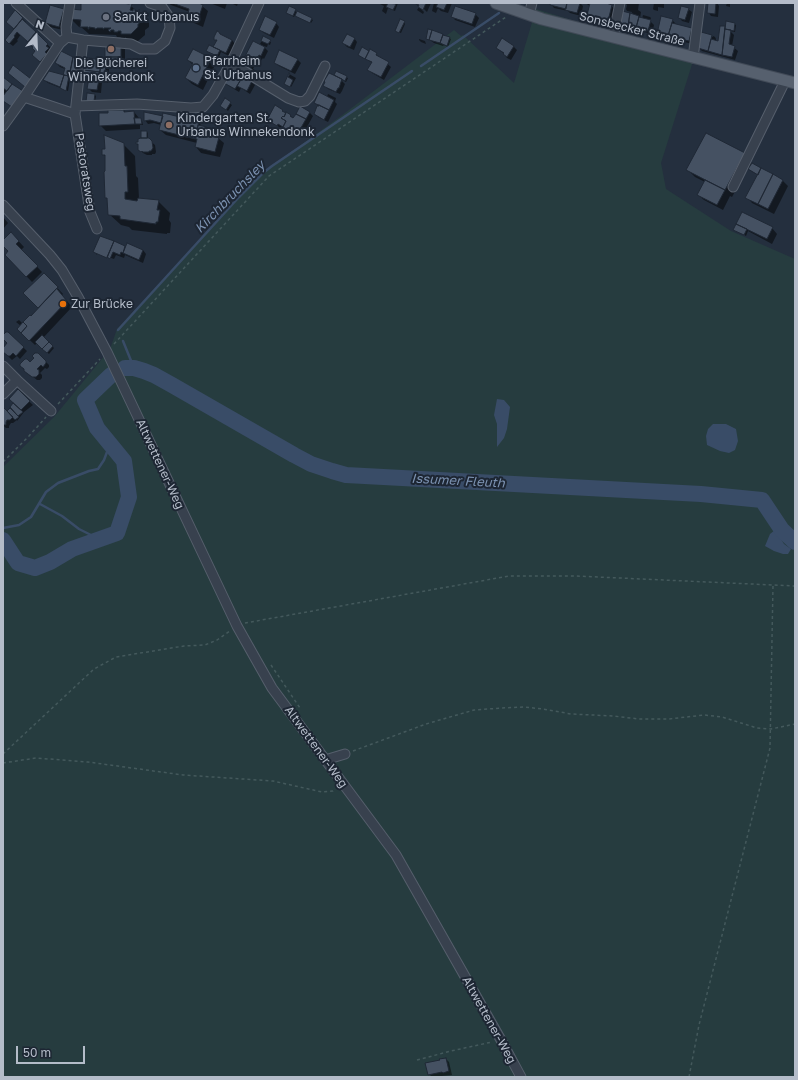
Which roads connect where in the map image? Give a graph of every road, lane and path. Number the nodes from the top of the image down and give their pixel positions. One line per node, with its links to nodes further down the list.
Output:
1 (16, 3): 12 (street)
2 (70, 3): 12 (street)
3 (150, 3): 13 (street)
4 (259, 3): 15 (street)
5 (496, 3): 9 (main road, Sonsbecker Straße)
6 (532, 3): 10 (street)
7 (620, 3): 11 (street)
8 (700, 3): 14 (street, Sonsbecker Straße)
9 (512, 9): 10 (main road, Sonsbecker Straße); 24 (path)
10 (530, 14): 11 (main road, Sonsbecker Straße)
11 (613, 37): 14 (main road, Sonsbecker Straße)
12 (63, 40): 13 (street); 18 (street)
13 (84, 40): 19 (street, Pastoratsweg)
14 (693, 58): 17 (main road, Sonsbecker Straße)
15 (231, 63): 16 (street); 19 (street)
16 (325, 66)
17 (790, 82): 21 (street)
18 (24, 97): 19 (street); 20 (street)
19 (76, 110): 23 (street, Pastoratsweg)
20 (3, 126)
21 (733, 187)
22 (3, 205): 24 (street, Altwettener-Weg)
23 (96, 229)
24 (107, 352): 31 (street, Altwettener-Weg)
25 (3, 366): 26 (street)
26 (16, 380): 27 (street); 28 (street)
27 (3, 394)
28 (51, 411)
29 (774, 585): 30 (path); 31 (path); 35 (path)
30 (795, 586)
31 (240, 625): 36 (path); 38 (street, Altwettener-Weg)
32 (268, 662): 33 (path)
33 (303, 713)
34 (795, 724): 35 (path)
35 (771, 729): 37 (path); 44 (path)
36 (3, 754)
37 (345, 754): 38 (street)
38 (325, 760): 40 (street, Altwettener-Weg)
39 (3, 763): 40 (path)
40 (343, 784): 41 (street, Altwettener-Weg)
41 (501, 1040): 42 (path); 43 (street, Altwettener-Weg)
42 (417, 1060)
43 (521, 1077)
44 (689, 1077)

